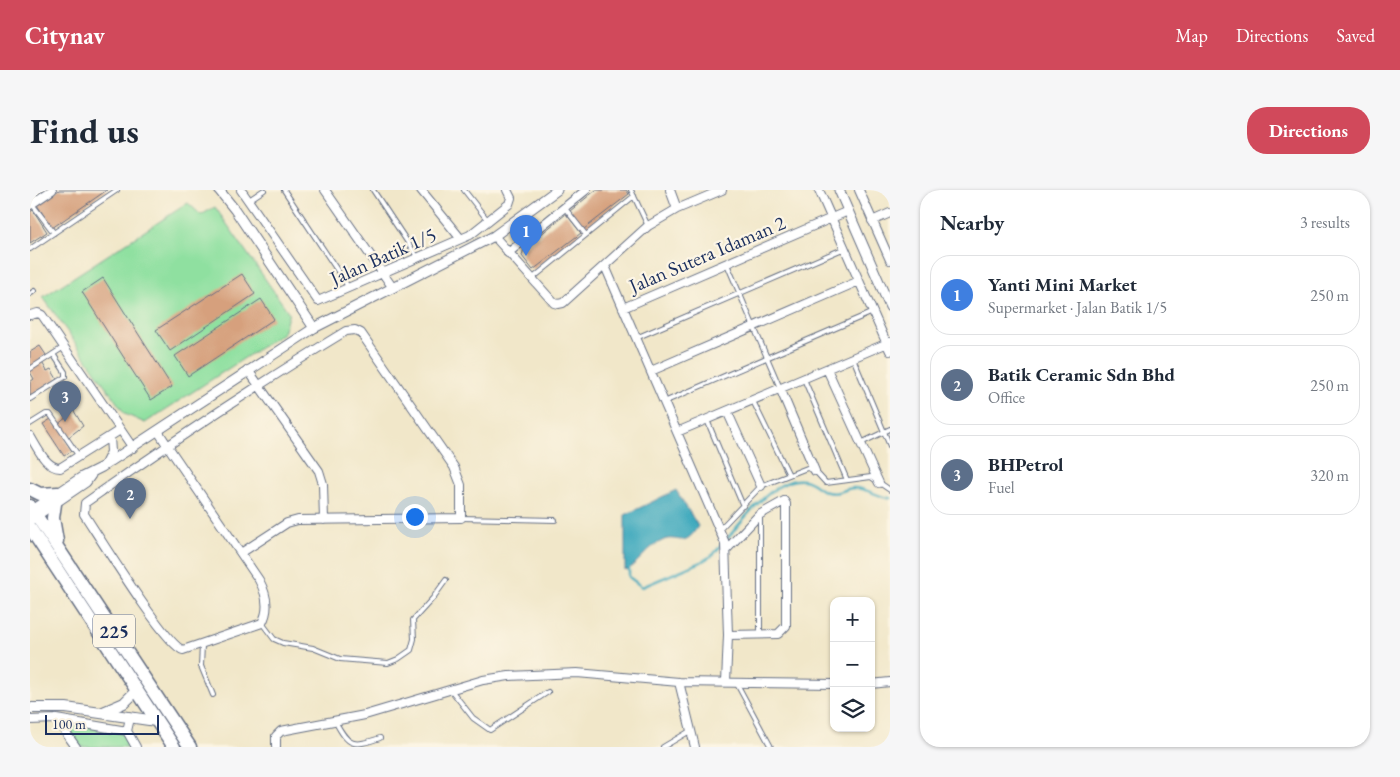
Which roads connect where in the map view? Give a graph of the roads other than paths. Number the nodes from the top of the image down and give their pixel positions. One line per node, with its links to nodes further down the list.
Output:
1 (52, 190): 22 (street)
2 (117, 190): 31 (lane)
3 (219, 190): 54 (street)
4 (241, 190): 21 (street, Jalan Batik 1/5)
5 (264, 190): 21 (lane)
6 (284, 190): 45 (lane)
7 (326, 190): 42 (street)
8 (373, 190): 38 (lane)
9 (421, 190): 34 (street)
10 (464, 190): 29 (lane)
11 (507, 190): 29 (street, Jalan Batik 1/5)
12 (557, 190): 33 (street)
13 (586, 190): 23 (street)
14 (631, 190): 20 (lane)
15 (670, 190): 24 (street)
16 (722, 190): 24 (street)
17 (819, 190): 27 (street)
18 (839, 190): 25 (street)
19 (859, 190): 28 (street)
20 (634, 196): 30 (lane); 32 (lane)
21 (249, 200): 45 (street, Jalan Batik 1/5)
22 (31, 205): 31 (lane)
23 (564, 207): 32 (lane); 37 (street)
24 (678, 209): 30 (street)
25 (848, 211): 27 (street, Jalan Sutera Idaman 2); 48 (street)
26 (890, 213): 28 (street)
27 (832, 218): 35 (street); 40 (street, Jalan Sutera Idaman 2)
28 (872, 221): 39 (street)
29 (489, 222): 34 (street, Jalan Batik 1/5)
30 (648, 226): 41 (street)
31 (54, 233): 36 (lane)
32 (586, 235): 43 (lane)
33 (494, 236): 37 (street); 46 (street)
34 (461, 239): 38 (street, Jalan Batik 1/5)
35 (845, 248): 44 (street); 47 (lane)
36 (30, 249)
37 (508, 253): 43 (street)
38 (418, 258): 42 (street, Jalan Batik 1/5)
39 (890, 260)
40 (727, 263): 47 (lane); 50 (street, Jalan Sutera Idaman 2)
41 (605, 266): 43 (street); 50 (street)
42 (382, 273): 45 (street, Jalan Batik 1/5); 46 (street)
43 (532, 279)
44 (859, 281): 51 (street); 53 (street)
45 (349, 288)
46 (393, 288): 54 (street)
47 (741, 294): 53 (lane); 55 (lane)
48 (888, 295): 49 (street)
49 (890, 307)
50 (623, 308): 55 (street)
51 (873, 312): 56 (street); 59 (lane)
52 (30, 315): 57 (street)
53 (753, 327): 59 (lane); 64 (street)
54 (314, 328): 63 (street)
55 (636, 338): 64 (street)
56 (889, 346): 60 (street)
57 (64, 347): 58 (lane); 75 (street)
58 (53, 354): 61 (lane); 68 (lane)
59 (767, 358): 67 (lane); 70 (lane)
60 (853, 358): 62 (street); 78 (lane)
61 (30, 369)
62 (827, 369): 65 (street); 81 (street)
63 (248, 370): 66 (street); 76 (street)
64 (650, 371): 70 (street)
65 (804, 378): 67 (street); 89 (lane)
66 (257, 385): 82 (street); 98 (street); 99 (street)
67 (780, 388): 69 (street); 87 (street)
68 (30, 399)
69 (752, 400): 71 (street); 88 (lane)
70 (664, 402): 77 (street)
71 (727, 411): 72 (street); 91 (street)
72 (707, 420): 77 (street); 95 (lane)
73 (30, 424): 85 (lane)
74 (890, 429): 78 (lane)
75 (120, 430): 80 (street); 84 (street)
76 (158, 431): 82 (street); 84 (street)
77 (677, 432): 102 (street)
78 (884, 432): 81 (lane); 83 (lane)
79 (30, 436): 85 (street)
80 (110, 437): 85 (street); 86 (street)
81 (861, 443): 90 (street)
82 (167, 445): 104 (street); 109 (street)
83 (890, 446)
84 (133, 448): 86 (street)
85 (80, 457)
86 (102, 467): 94 (street)
87 (815, 471): 88 (lane); 89 (lane)
88 (788, 475): 91 (lane)
89 (847, 480): 90 (lane)
90 (879, 483): 93 (lane)
91 (761, 486): 95 (lane)
92 (30, 489): 94 (highway)
93 (890, 490)
94 (56, 499): 96 (street); 103 (highway)
95 (744, 506): 102 (lane)
96 (32, 513): 103 (highway, 225)
97 (760, 515): 102 (street); 107 (lane); 107 (street)
98 (461, 518): 99 (street); 100 (lane)
99 (324, 520): 104 (street)
100 (555, 520)
101 (30, 528): 116 (highway, 225)
102 (724, 540): 108 (street)
103 (59, 549): 133 (highway, 225)
104 (241, 553): 106 (street)
105 (446, 580): 106 (lane)
106 (262, 623): 109 (street)
107 (760, 634): 108 (street)
108 (728, 635): 111 (street)
109 (202, 645): 119 (lane)
110 (679, 682): 111 (street); 117 (street); 128 (street)
111 (726, 682): 112 (street)
112 (736, 682): 114 (street); 137 (lane)
113 (890, 682): 115 (street)
114 (830, 684)
115 (875, 684)
116 (137, 690): 121 (main road); 125 (highway, 225)
117 (451, 690): 118 (lane); 126 (street)
118 (548, 692)
119 (214, 695)
120 (30, 708): 121 (main road)
121 (102, 712): 122 (main road)
122 (130, 718): 125 (main road); 127 (street)
123 (56, 719): 124 (street); 127 (street); 130 (street)
124 (30, 720)
125 (156, 721): 132 (highway, 225)
126 (335, 721): 129 (lane); 134 (street)
127 (126, 731): 131 (street)
128 (690, 731): 135 (lane); 136 (street)
129 (380, 738)
130 (76, 747)
131 (136, 747)
132 (174, 747)
133 (190, 747)
134 (276, 747)
135 (663, 747)
136 (695, 747)
137 (772, 747)

